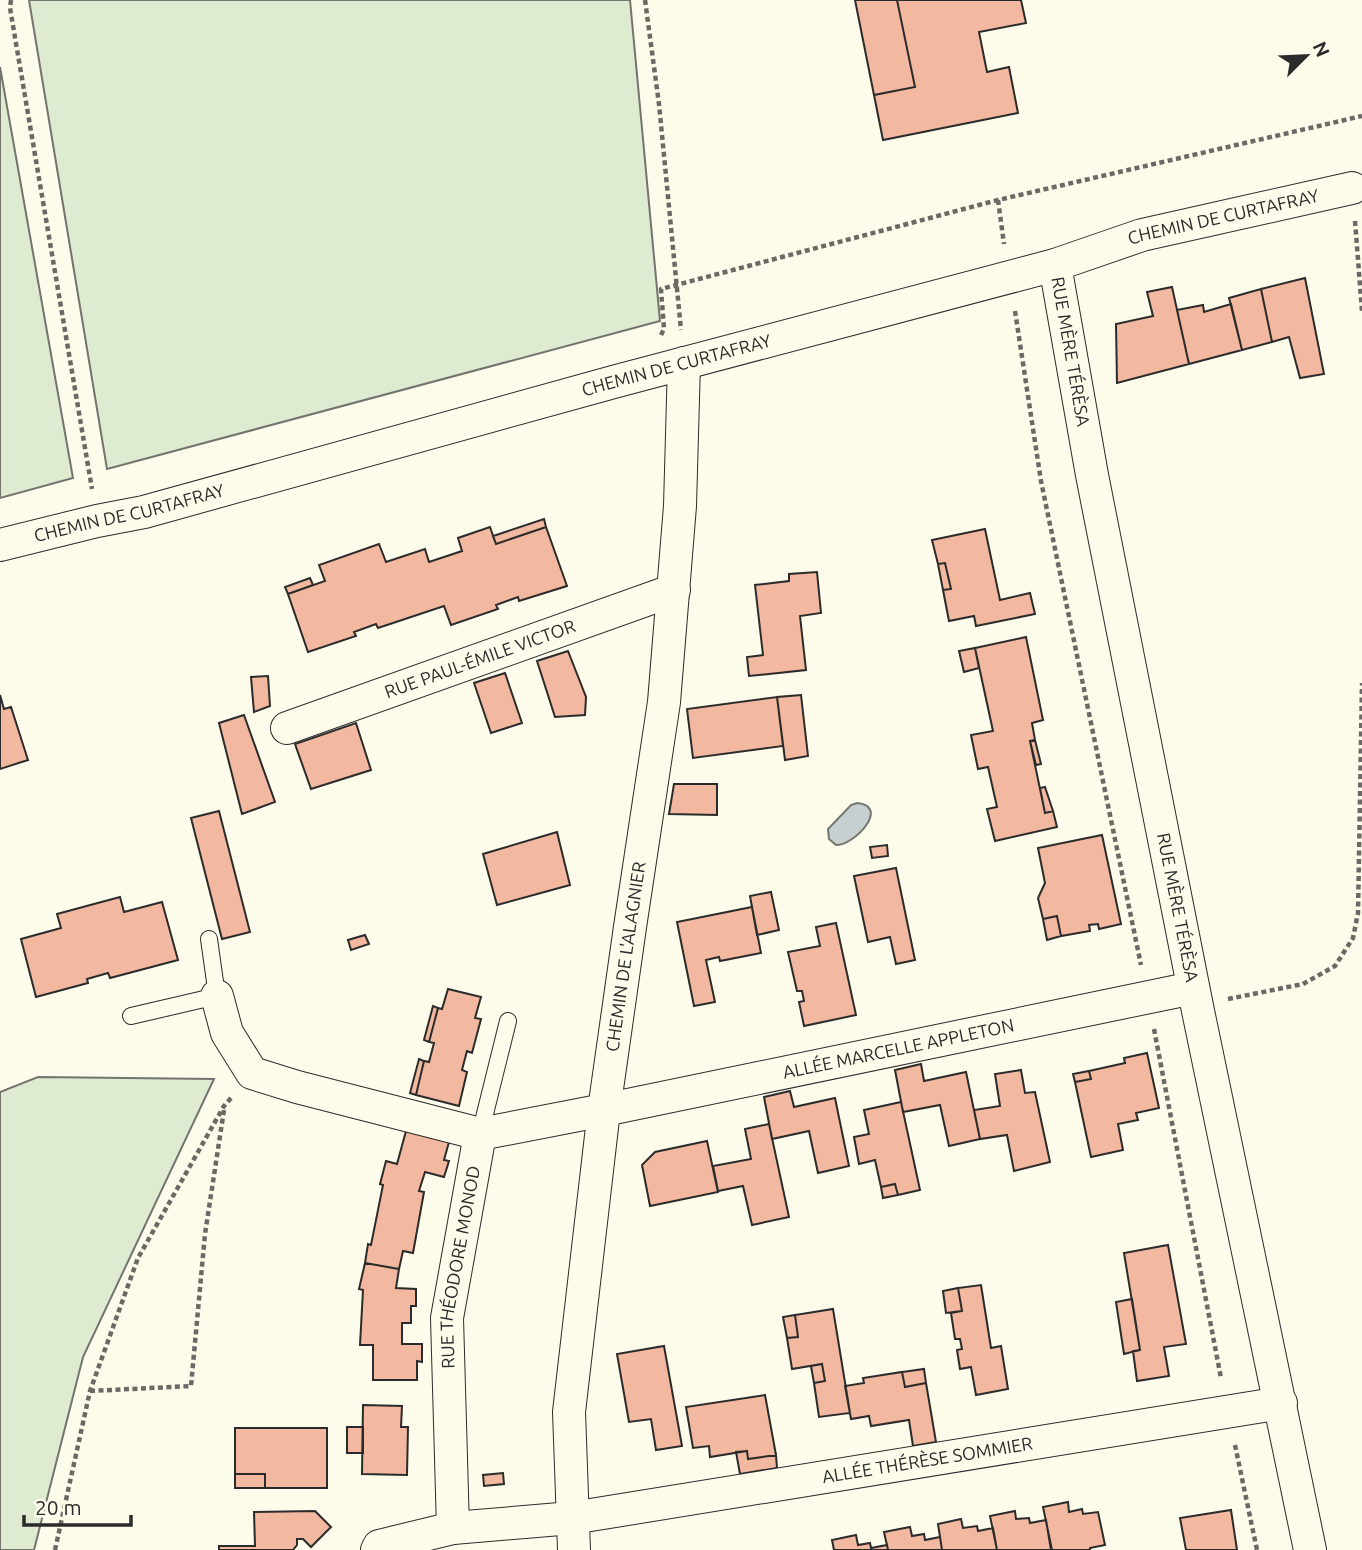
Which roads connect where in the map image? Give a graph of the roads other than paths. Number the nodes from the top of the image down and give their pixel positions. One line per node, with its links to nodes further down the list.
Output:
1 (1352, 188): 2 (street, CHEMIN DE CURTAFRAY)
2 (1055, 265): 3 (street, CHEMIN DE CURTAFRAY); 9 (street, RUE MÈRE TÉRÈSA)
3 (684, 363): 4 (street, CHEMIN DE CURTAFRAY); 5 (street, CHEMIN DE L'ALAGNIER)
4 (0, 545)
5 (674, 590): 6 (street, RUE PAUL-ÉMILE VICTOR); 12 (street, CHEMIN DE L'ALAGNIER)
6 (286, 728)
7 (209, 939): 8 (lane)
8 (217, 996): 10 (lane); 13 (street)
9 (1195, 997): 12 (street, ALLÉE MARCELLE APPLETON); 14 (street, RUE MÈRE TÉRÈSA)
10 (131, 1016)
11 (508, 1021): 13 (lane)
12 (604, 1110): 13 (street); 15 (street, CHEMIN DE L'ALAGNIER)
13 (480, 1134): 16 (street, RUE THÉODORE MONOD)
14 (1280, 1403): 15 (street, ALLÉE THÉRÈSE SOMMIER); 19 (street, RUE MÈRE TÉRÈSA)
15 (572, 1518): 16 (street, ALLÉE THÉRÈSE SOMMIER); 18 (street, CHEMIN DE L'ALAGNIER)
16 (453, 1528): 17 (street, ALLÉE THÉRÈSE SOMMIER)
17 (377, 1550)
18 (575, 1550)
19 (1310, 1550)

